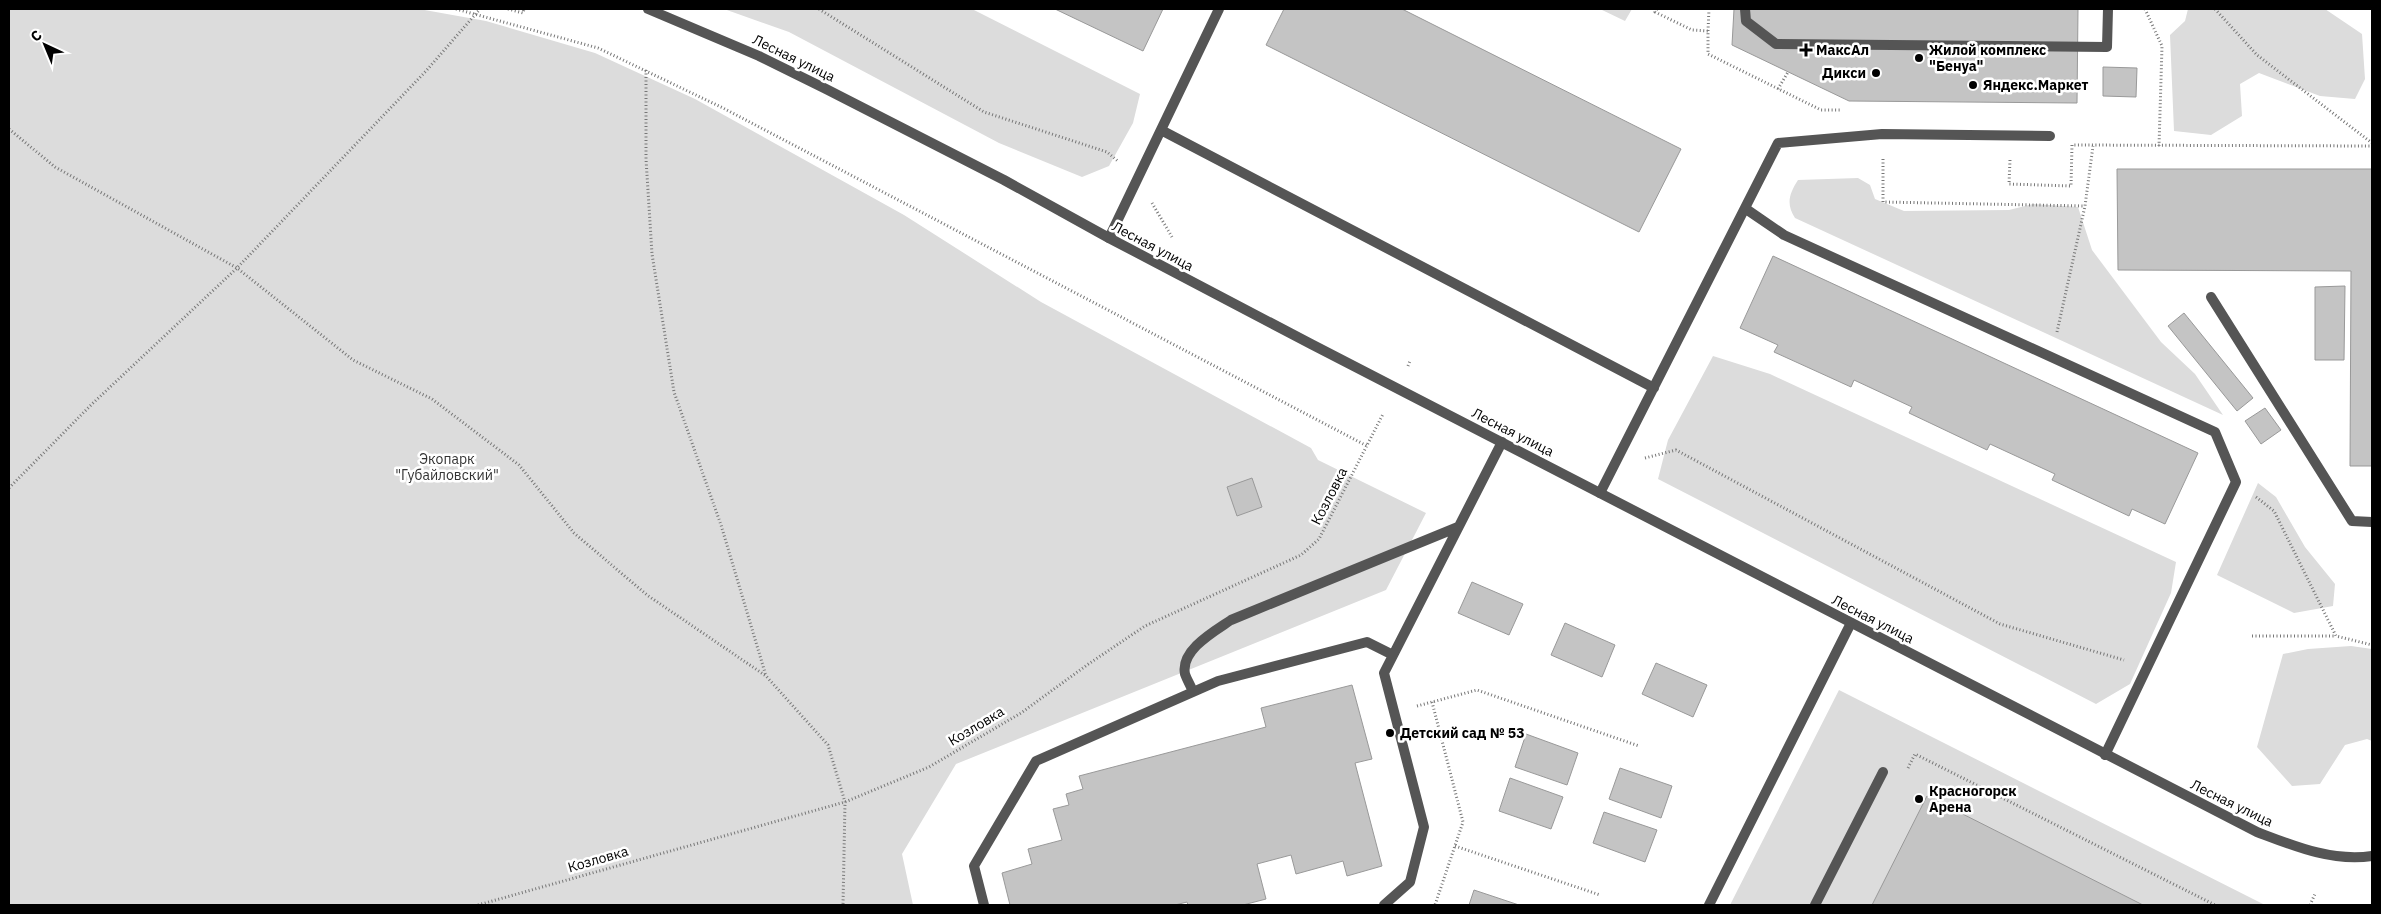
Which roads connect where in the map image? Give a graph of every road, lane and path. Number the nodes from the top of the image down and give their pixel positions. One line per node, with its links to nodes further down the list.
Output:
1 (456, 9): 14 (path)
2 (480, 9): 14 (path)
3 (508, 9): 4 (path)
4 (524, 9)
5 (648, 9): 32 (street, Лесная улица)
6 (819, 9): 28 (path)
7 (1219, 9): 20 (street)
8 (1657, 9): 15 (path)
9 (1709, 9): 15 (path)
10 (1745, 9): 11 (street)
11 (2108, 9)
12 (2144, 9): 26 (path)
13 (2215, 9): 24 (path)
14 (477, 13): 16 (path); 33 (path)
15 (1708, 31): 18 (path)
16 (646, 70): 41 (path); 54 (path)
17 (1788, 72): 18 (path)
18 (1778, 89): 22 (path)
19 (9, 128): 33 (path)
20 (1161, 130): 28 (street); 38 (street)
21 (2010, 135): 22 (street); 23 (street); 25 (path)
22 (1860, 136): 30 (street)
23 (2050, 136)
24 (2372, 145): 26 (path)
25 (2093, 146): 26 (path); 29 (path)
26 (2159, 146)
27 (1883, 173): 29 (path)
28 (1138, 179): 31 (path); 32 (street)
29 (2085, 206): 35 (path)
30 (1746, 209): 38 (street); 43 (street)
31 (1172, 237)
32 (1109, 238): 40 (street, Лесная улица)
33 (237, 268): 44 (path); 54 (path)
34 (2211, 297): 46 (street)
35 (2058, 323)
36 (1410, 361): 37 (path)
37 (1408, 366)
38 (1654, 388): 42 (street)
39 (1383, 414): 41 (path, Козловка)
40 (1502, 442): 45 (street, Лесная улица); 47 (street)
41 (1367, 446): 62 (path, Козловка)
42 (1614, 466): 45 (street); 53 (path)
43 (2236, 482): 50 (path); 53 (street)
44 (9, 488)
45 (1600, 493): 48 (street, Лесная улица)
46 (2372, 522)
47 (1458, 527): 52 (street); 55 (street)
48 (1851, 623): 59 (street, Лесная улица); 72 (street)
49 (2252, 636): 50 (path)
50 (2336, 636): 51 (path)
51 (2372, 645)
52 (1393, 655): 55 (street); 57 (street)
53 (2149, 666): 59 (street)
54 (766, 676): 62 (path)
55 (1193, 692): 69 (street)
56 (1432, 702): 57 (path); 58 (path); 63 (path)
57 (1394, 712): 70 (street)
58 (1639, 746)
59 (2105, 755): 64 (street, Лесная улица)
60 (1883, 772): 73 (street)
61 (1906, 772): 74 (path)
62 (845, 802): 67 (path, Козловка); 68 (path)
63 (1455, 846): 65 (path); 71 (path)
64 (2372, 856)
65 (1600, 894)
66 (2315, 894): 75 (path)
67 (478, 905)
68 (843, 905)
69 (984, 905)
70 (1384, 905)
71 (1435, 905)
72 (1709, 905)
73 (1815, 905)
74 (2215, 905)
75 (2310, 905)

